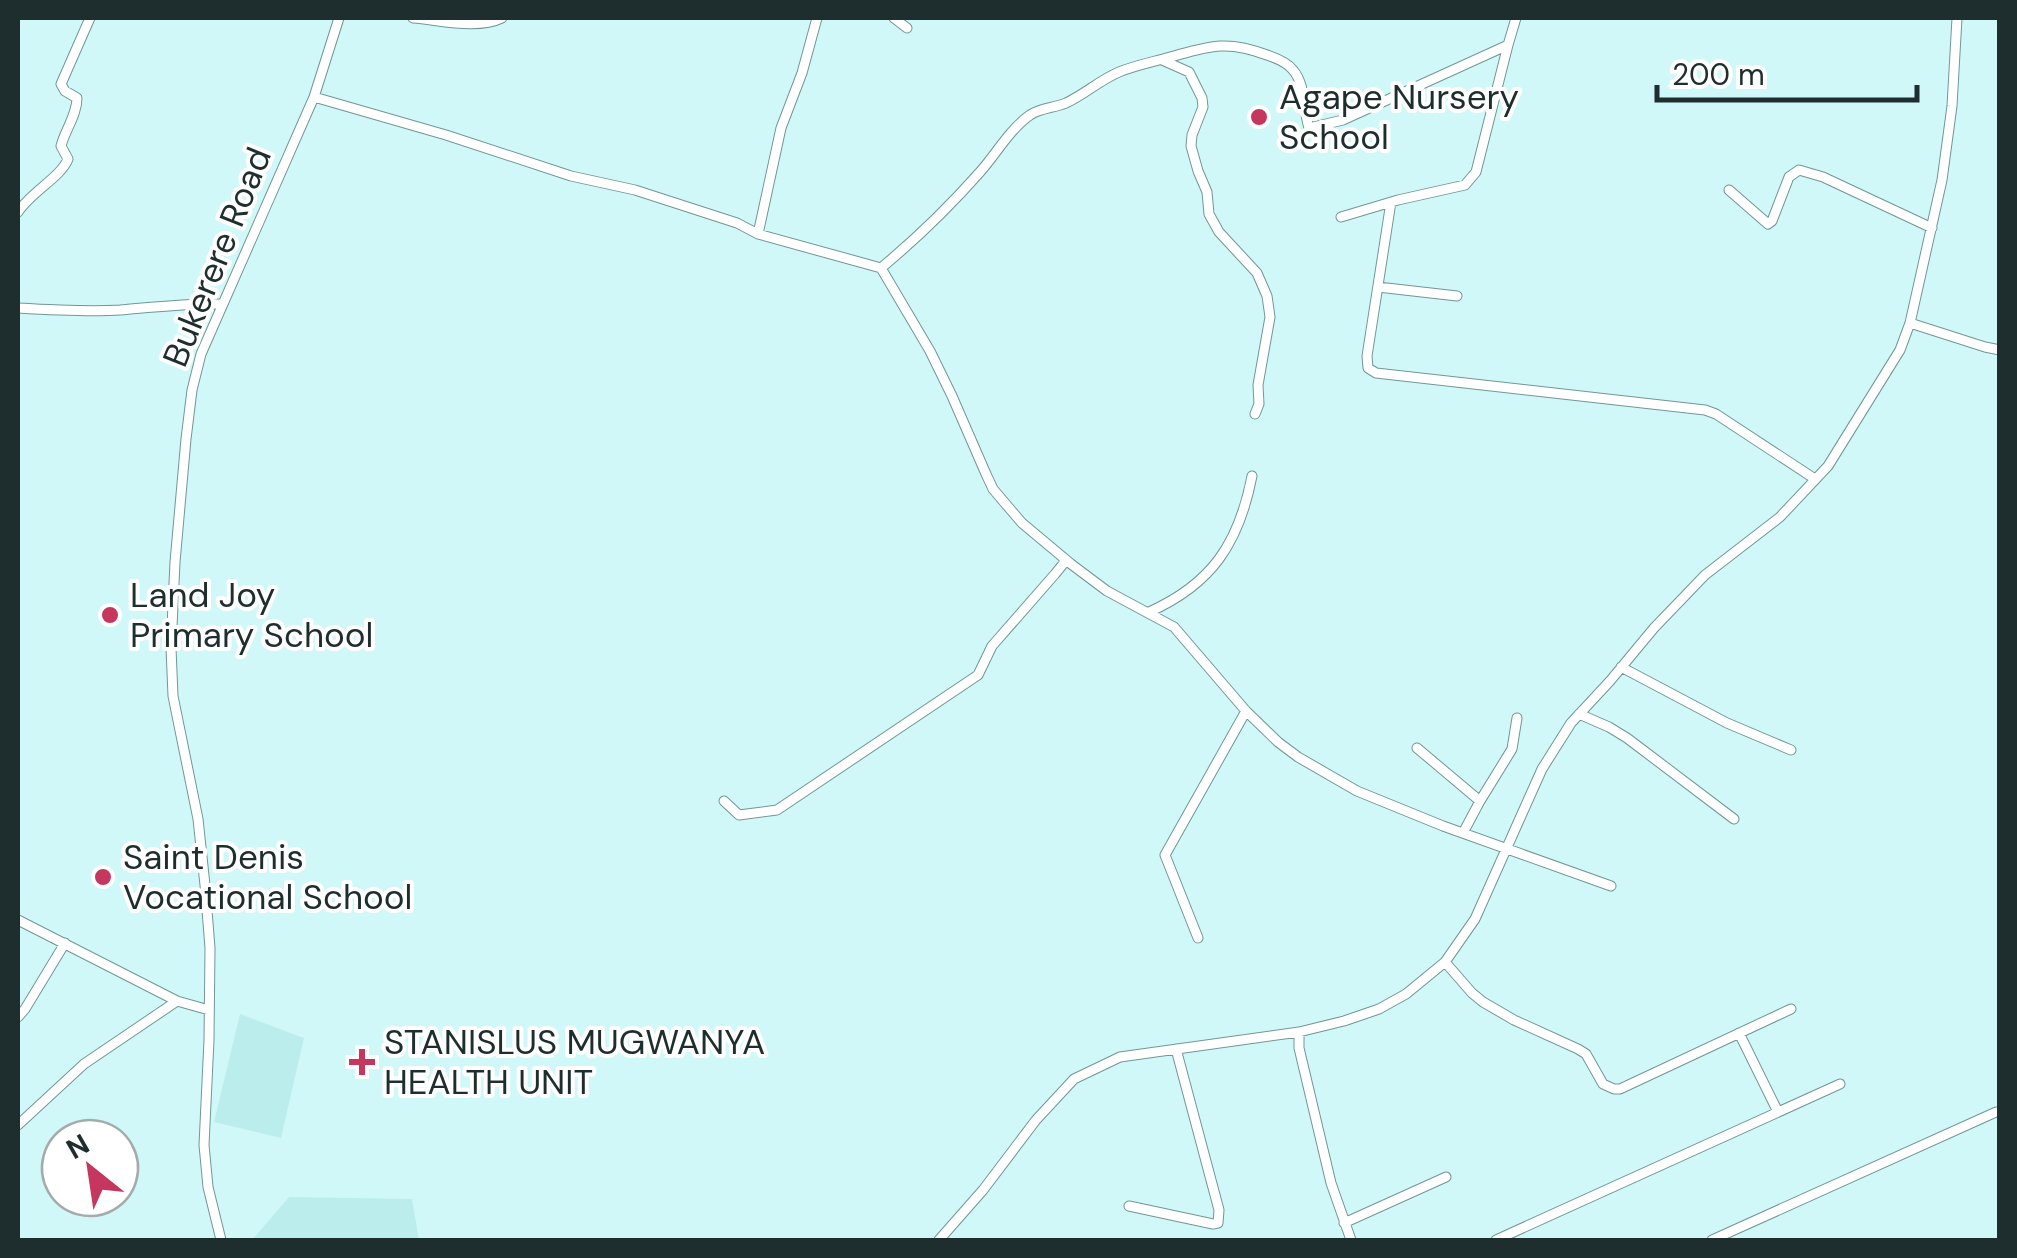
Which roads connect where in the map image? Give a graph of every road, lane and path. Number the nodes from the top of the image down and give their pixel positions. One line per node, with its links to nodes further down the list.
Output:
1 (90, 18): 15 (street)
2 (339, 18): 12 (street, Bukerere Road)
3 (413, 18): 4 (street)
4 (502, 18)
5 (818, 18): 18 (street)
6 (894, 18): 9 (street)
7 (1516, 18): 10 (street)
8 (1957, 18): 17 (street)
9 (907, 28)
10 (1508, 45): 11 (street); 14 (street)
11 (1162, 60): 19 (street); 26 (street)
12 (314, 97): 18 (street); 22 (street, Bukerere Road)
13 (1730, 190): 17 (street)
14 (1391, 202): 16 (street); 20 (street)
15 (18, 212)
16 (1341, 217)
17 (1932, 228): 24 (street)
18 (758, 234): 19 (street)
19 (881, 268): 29 (street)
20 (1378, 287): 21 (street); 28 (street)
21 (1457, 296)
22 (223, 304): 23 (street); 48 (street, Bukerere Road)
23 (18, 308)
24 (1910, 324): 25 (street); 28 (street)
25 (2000, 350)
26 (1254, 414)
27 (1252, 476): 30 (street)
28 (1816, 479): 31 (street)
29 (1064, 559): 30 (street); 37 (street)
30 (1148, 612): 32 (street)
31 (1621, 668): 33 (street); 36 (street)
32 (1246, 711): 40 (street); 44 (street)
33 (1579, 714): 39 (street); 41 (street)
34 (1517, 718): 38 (street)
35 (1416, 748): 38 (street)
36 (1791, 750)
37 (724, 801)
38 (1480, 801): 40 (street)
39 (1734, 819)
40 (1463, 833): 41 (street)
41 (1506, 850): 42 (street); 46 (street)
42 (1611, 886)
43 (18, 920): 45 (street)
44 (1198, 938)
45 (65, 943): 47 (street); 50 (street)
46 (1445, 962): 51 (street); 52 (street)
47 (178, 1001): 48 (street); 57 (street)
48 (209, 1010): 61 (street, Bukerere Road)
49 (1791, 1010): 52 (street)
50 (18, 1016)
51 (1299, 1032): 53 (street); 60 (street)
52 (1740, 1034): 55 (street)
53 (1176, 1049): 59 (street); 62 (street)
54 (1840, 1084): 55 (street)
55 (1778, 1112): 64 (street)
56 (1996, 1112): 65 (street)
57 (18, 1125)
58 (1446, 1178): 60 (street)
59 (1129, 1206)
60 (1344, 1224): 63 (street)
61 (221, 1240)
62 (940, 1240)
63 (1352, 1240)
64 (1496, 1240)
65 (1712, 1240)

